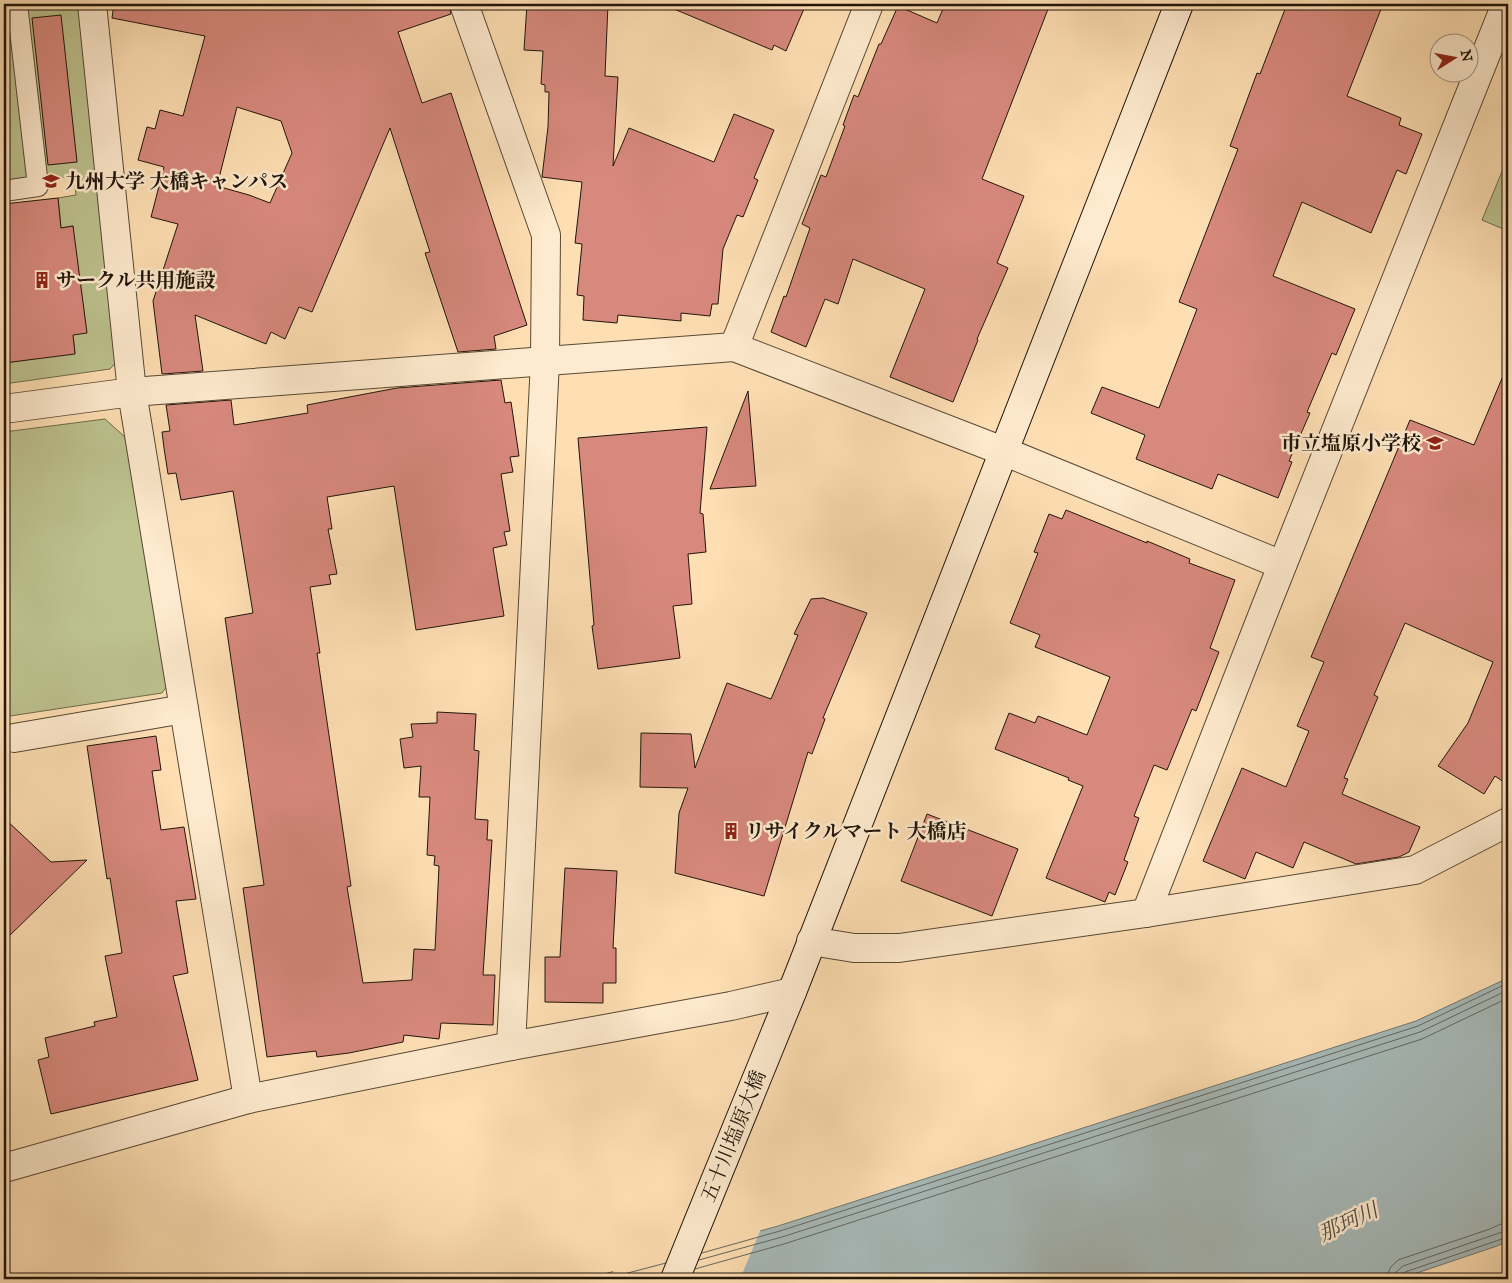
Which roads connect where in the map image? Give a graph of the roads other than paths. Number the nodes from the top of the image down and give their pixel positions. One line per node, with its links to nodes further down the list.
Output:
1 (17, 4): 7 (lane)
2 (92, 4): 10 (street)
3 (464, 4): 9 (street)
4 (868, 4): 8 (street)
5 (1179, 4): 12 (street, 五十川塩原大橋)
6 (1506, 4): 13 (street)
7 (4, 191)
8 (734, 347): 9 (street); 12 (street)
9 (545, 361): 10 (street); 20 (street)
10 (132, 392): 11 (street); 14 (street)
11 (4, 409)
12 (1003, 451): 13 (street); 18 (street, 五十川塩原大橋)
13 (1282, 565): 17 (street)
14 (184, 709): 15 (street); 21 (street)
15 (7, 739)
16 (1508, 822): 17 (street)
17 (1146, 913): 18 (street)
18 (811, 941): 19 (street, 五十川塩原大橋)
19 (792, 992): 20 (street); 23 (street, 五十川塩原大橋)
20 (511, 1046): 21 (street)
21 (248, 1099): 22 (street)
22 (4, 1168)
23 (675, 1279)

